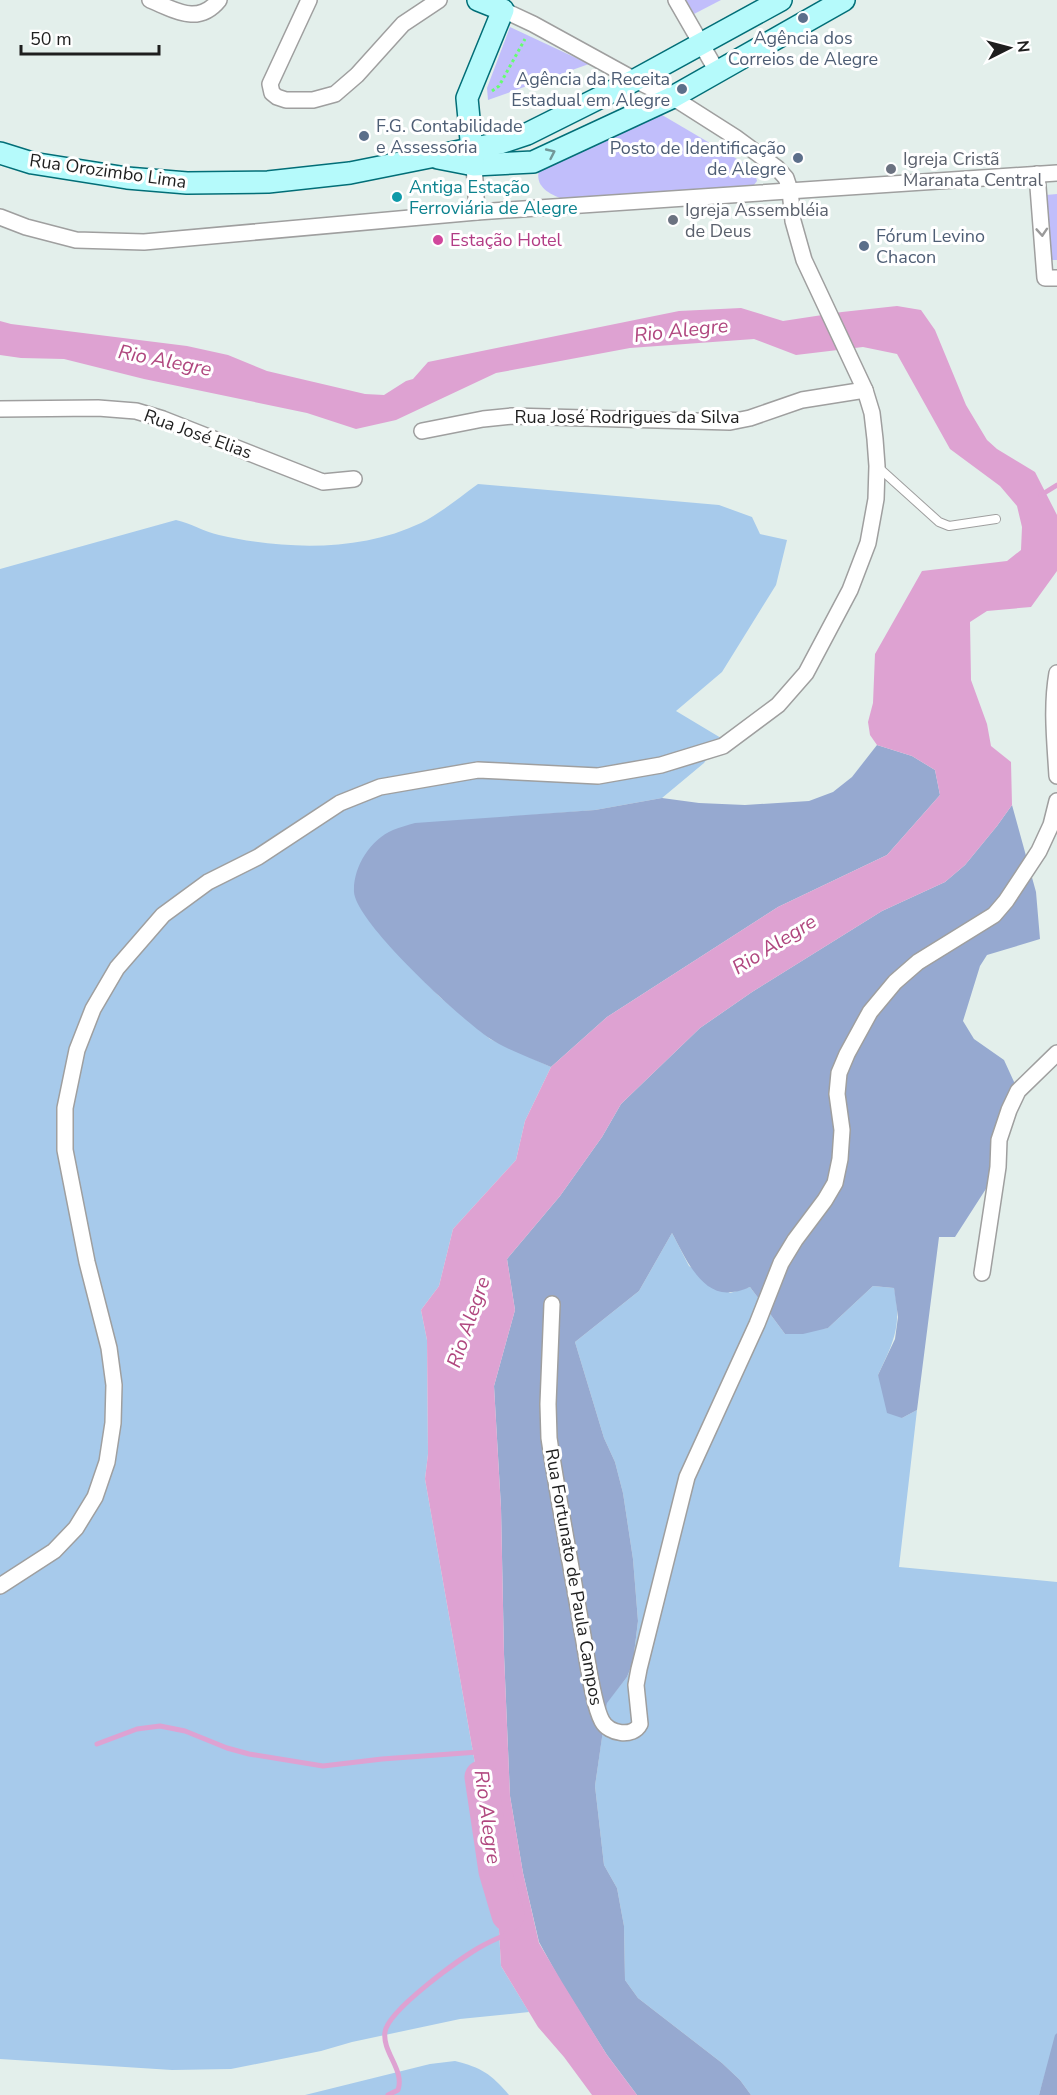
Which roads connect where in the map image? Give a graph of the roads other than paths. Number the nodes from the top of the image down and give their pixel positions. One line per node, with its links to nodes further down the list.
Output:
1 (150, 0): 2 (street)
2 (219, 0)
3 (309, 0): 4 (street)
4 (439, 0)
5 (478, 0): 9 (main road)
6 (676, 0): 10 (street)
7 (781, 0): 10 (main road)
8 (844, 0): 11 (main road)
9 (502, 10): 12 (street); 15 (main road)
10 (702, 44): 11 (street); 12 (main road)
11 (718, 72): 13 (main road)
12 (635, 80): 13 (street); 15 (main road)
13 (671, 98): 15 (main road, one-way to 13); 18 (street)
14 (0, 153): 15 (main road, Rua Orozimbo Lima)
15 (472, 156): 19 (street)
16 (1057, 173): 17 (street)
17 (1037, 174): 18 (street); 21 (street, one-way to 21)
18 (790, 190): 19 (street); 22 (street)
19 (477, 212): 20 (street)
20 (0, 217)
21 (1057, 278)
22 (865, 390): 24 (street, Rua José Rodrigues da Silva); 25 (street)
23 (0, 409): 26 (street, Rua José Elias)
24 (422, 430)
25 (877, 466): 27 (lane); 34 (street)
26 (354, 478)
27 (996, 519)
28 (1057, 673): 29 (street)
29 (1057, 776)
30 (1057, 801): 33 (street, Rua Fortunato de Paula Campos)
31 (1057, 1053): 32 (street)
32 (982, 1273)
33 (552, 1304)
34 (0, 1586)

